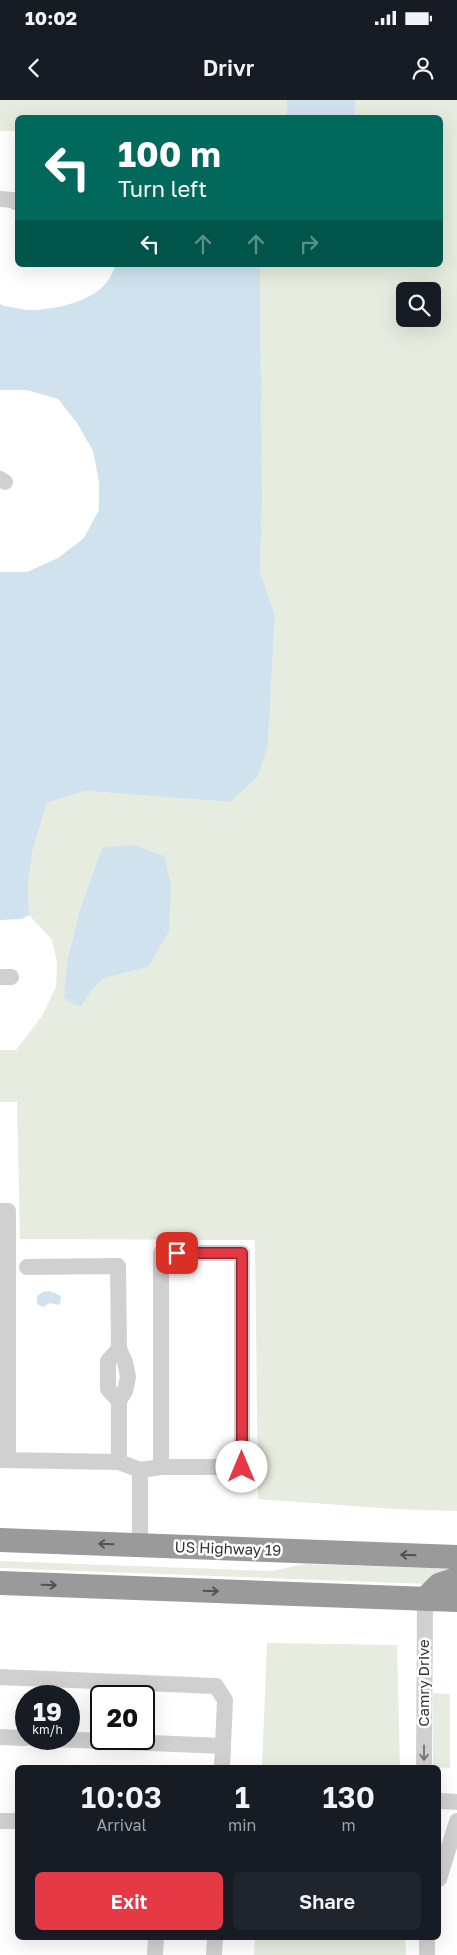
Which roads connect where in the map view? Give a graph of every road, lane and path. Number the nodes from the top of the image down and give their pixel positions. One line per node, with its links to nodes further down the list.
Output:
1 (0, 200): 2 (street)
2 (15, 202)
3 (0, 1211): 5 (street)
4 (27, 1267): 7 (street)
5 (4, 1411): 6 (street)
6 (4, 1460): 7 (street)
7 (119, 1462): 9 (street)
8 (160, 1467): 8 (street); 9 (street)
9 (140, 1470): 11 (street)
10 (0, 1540): 11 (highway, US Highway 19, one-way to 10)
11 (140, 1546): 12 (highway, US Highway 19, one-way to 11)
12 (457, 1557)
13 (457, 1579): 15 (highway)
14 (0, 1583): 15 (highway, one-way to 15)
15 (425, 1599): 16 (highway); 23 (street, Camry Drive, one-way to 23)
16 (457, 1600)
17 (0, 1678): 21 (street)
18 (0, 1736): 19 (street)
19 (15, 1737)
20 (80, 1740): 21 (street)
21 (223, 1746): 22 (street)
22 (222, 1765)
23 (424, 1765)
24 (441, 1801): 25 (street)
25 (457, 1802)
26 (0, 1821): 27 (street)
27 (15, 1821)
28 (457, 1821): 29 (street)
29 (441, 1873)
30 (156, 1940): 33 (street)
31 (215, 1940): 34 (street)
32 (427, 1940): 35 (street)
33 (155, 1955)
34 (214, 1955)
35 (427, 1955)

